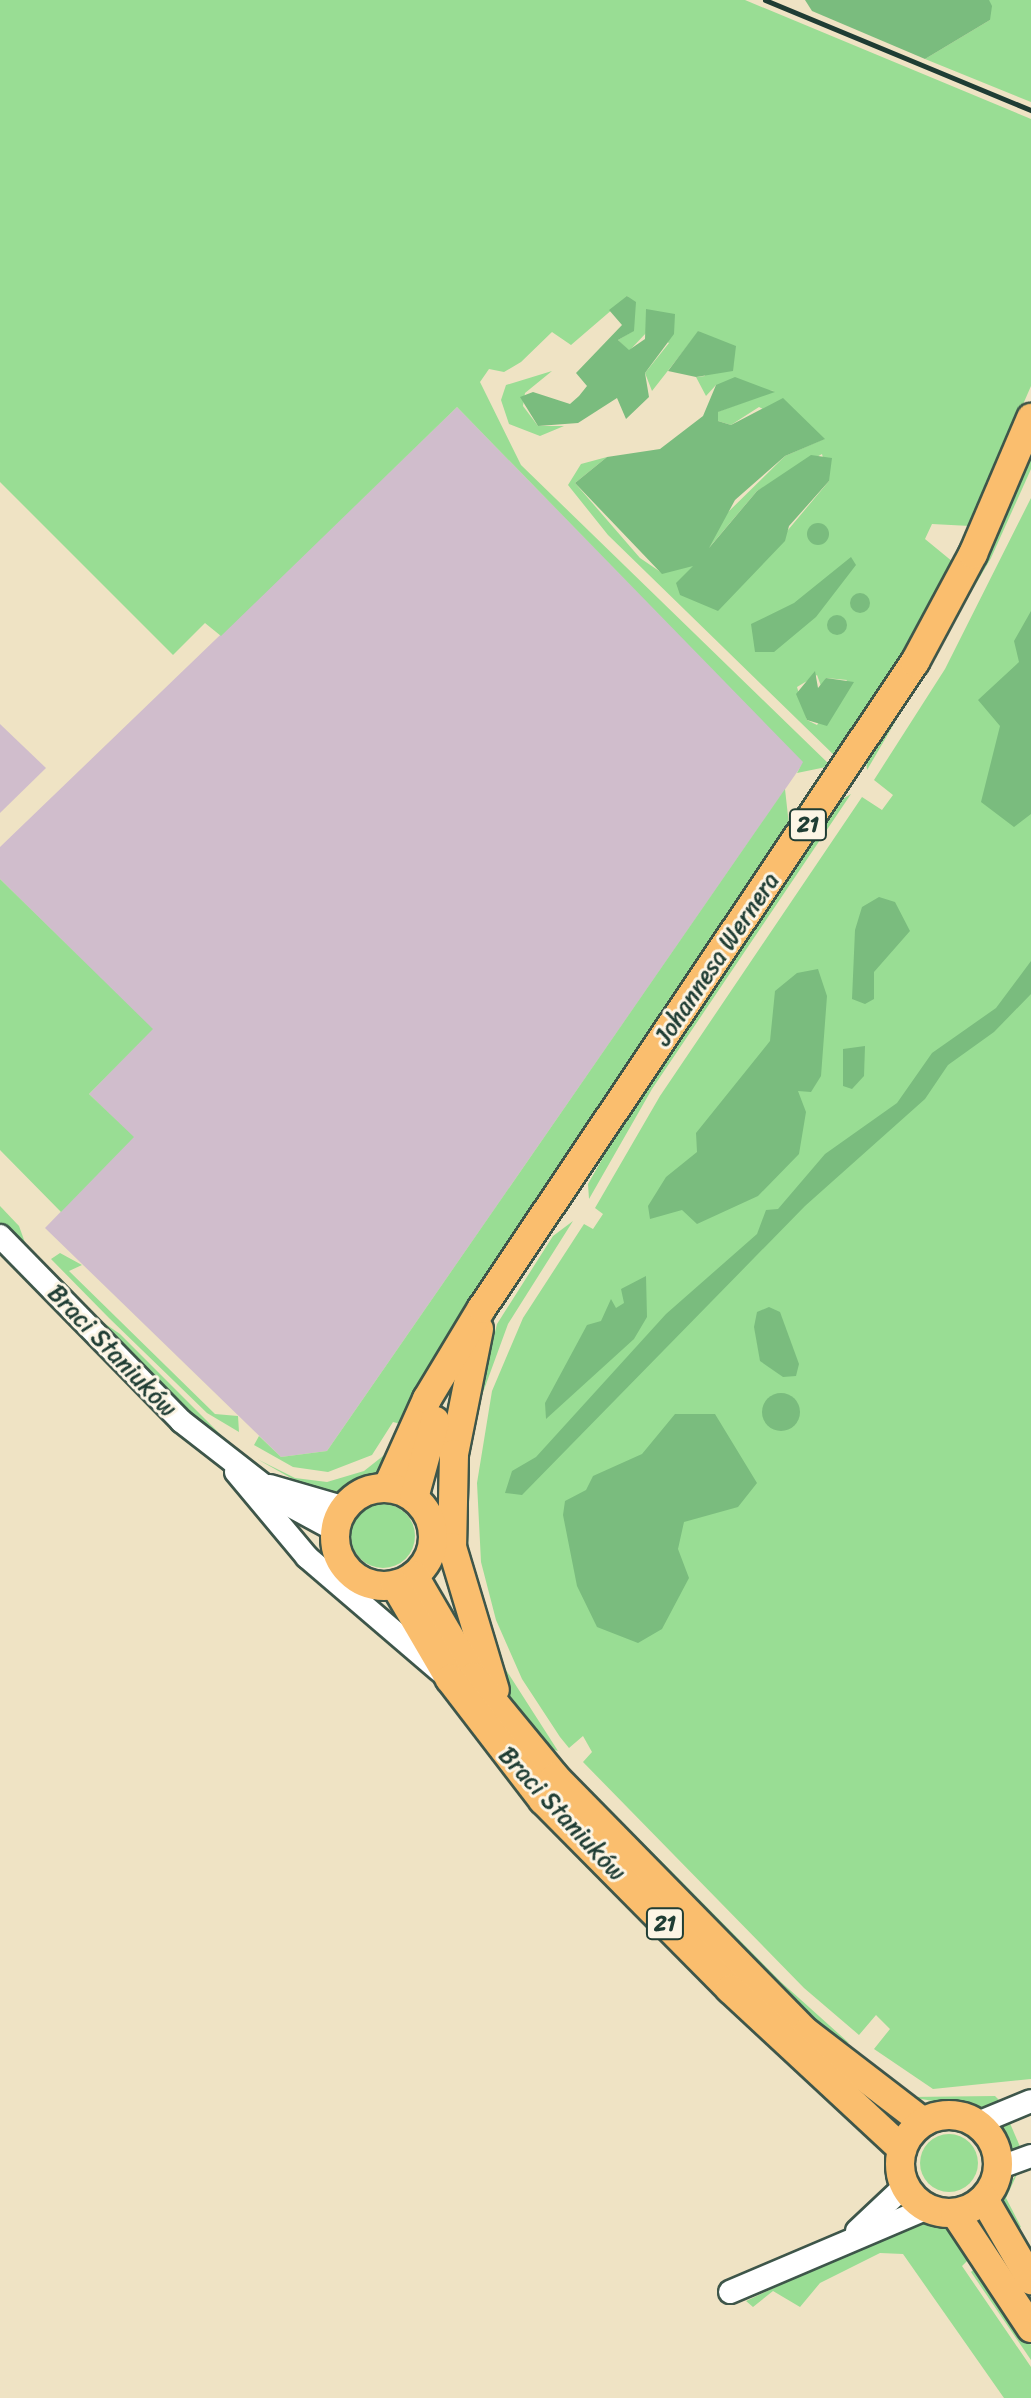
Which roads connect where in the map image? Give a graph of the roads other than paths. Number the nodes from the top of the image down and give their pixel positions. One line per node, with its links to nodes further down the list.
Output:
1 (1031, 418): 3 (main road, Johannesa Wernera / 21)
2 (0, 1236): 5 (street, Braci Staniuków)
3 (482, 1308): 4 (main road, Johannesa Wernera / 21); 11 (main road, 21)
4 (451, 1362): 6 (main road, Johannesa Wernera / 21); 7 (main road, Johannesa Wernera / 21)
5 (225, 1458): 8 (street, Braci Staniuków); 10 (street)
6 (387, 1488): 7 (main road); 8 (main road)
7 (414, 1498): 9 (main road)
8 (340, 1519): 9 (main road)
9 (405, 1580): 10 (main road, Braci Staniuków / 21); 11 (main road, Braci Staniuków / 21)
10 (450, 1679): 15 (main road, Braci Staniuków / 21)
11 (499, 1705): 13 (main road, Braci Staniuków / 21)
12 (1031, 2101): 14 (street)
13 (923, 2122): 14 (main road); 15 (main road)
14 (978, 2123): 17 (main road)
15 (902, 2149): 18 (main road)
16 (1031, 2156): 17 (street)
17 (998, 2168): 19 (main road)
18 (905, 2186): 20 (main road); 21 (street)
19 (984, 2199): 20 (main road); 22 (main road)
20 (941, 2211): 21 (street); 24 (main road)
21 (826, 2254): 23 (street)
22 (1031, 2280)
23 (730, 2292)
24 (1031, 2328)

